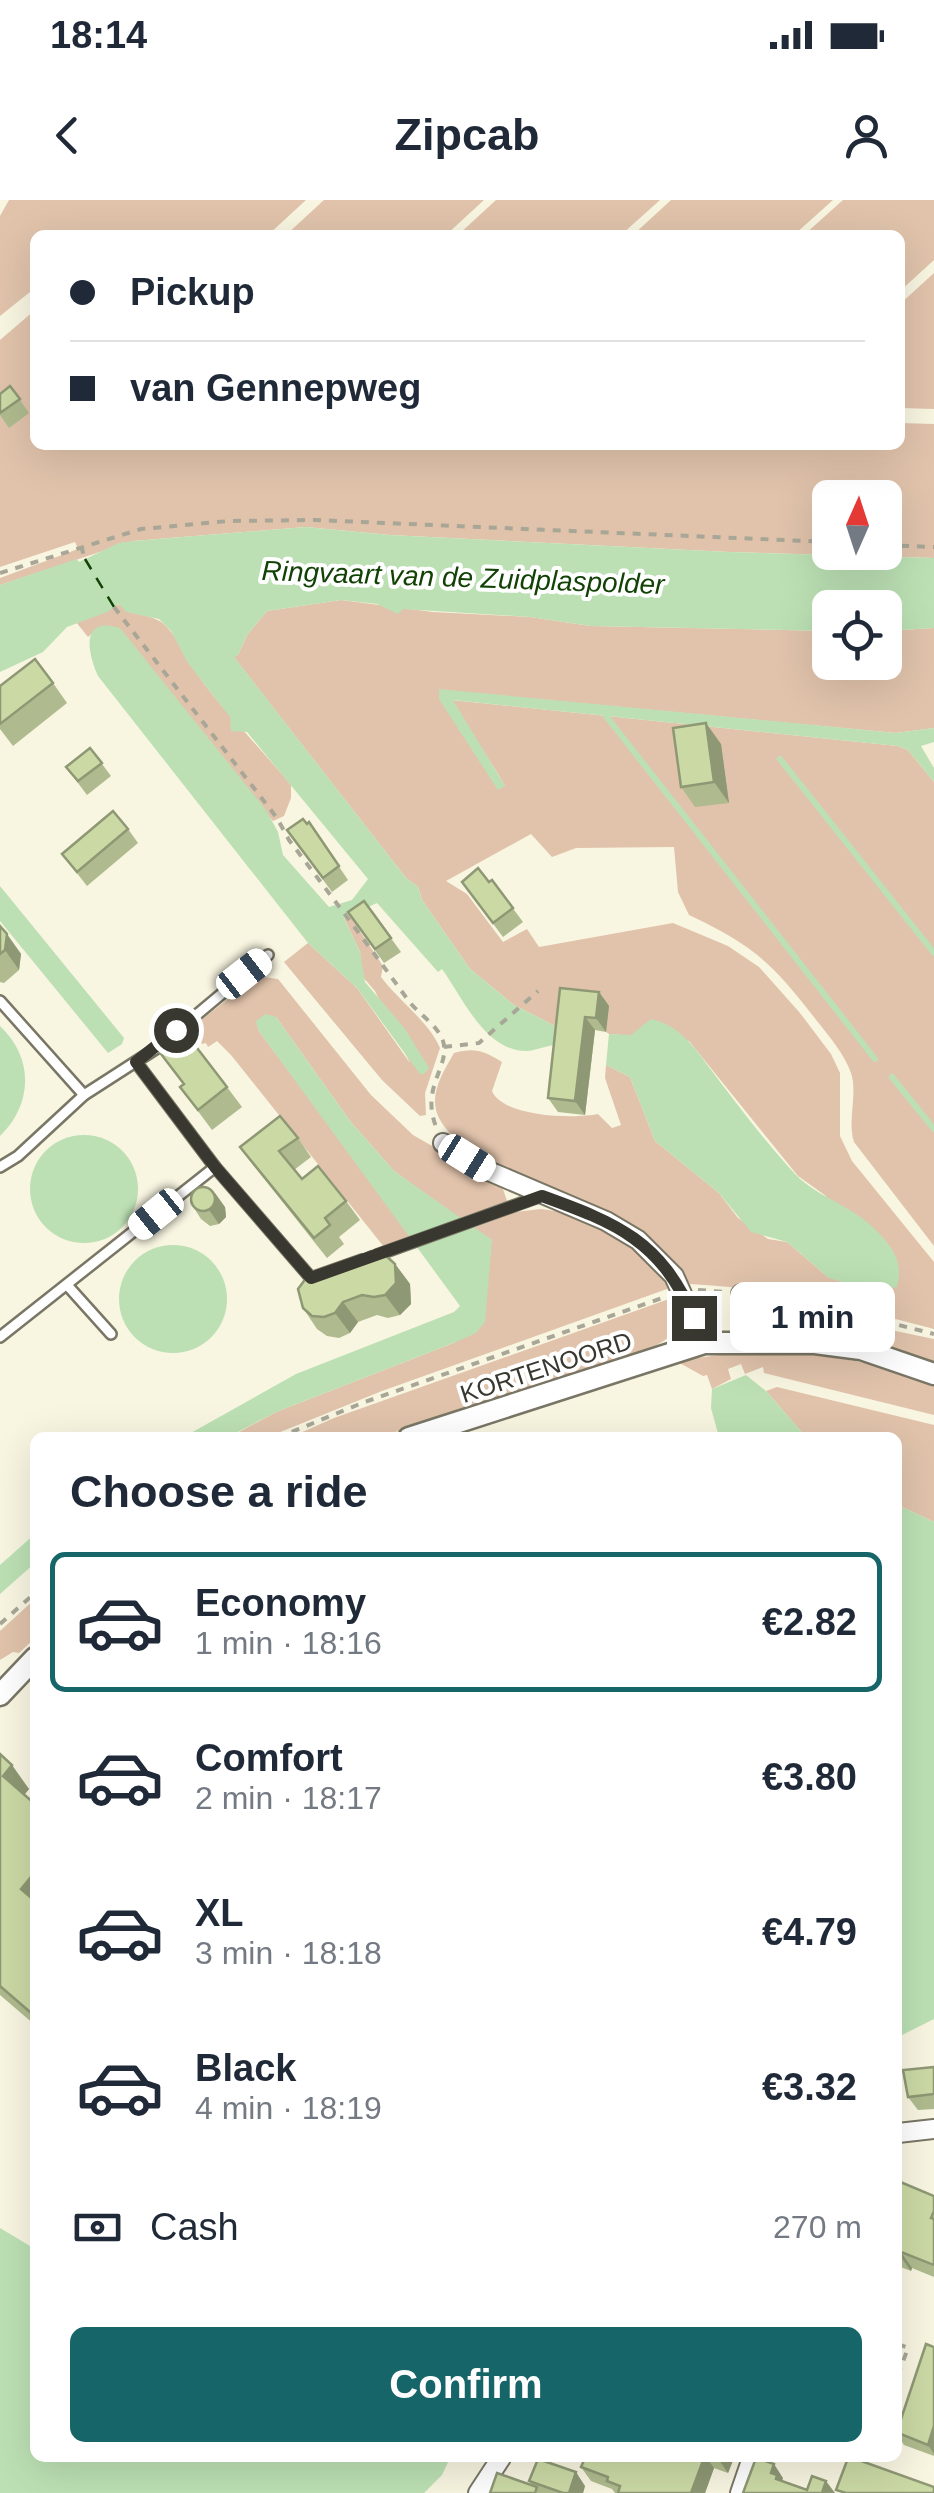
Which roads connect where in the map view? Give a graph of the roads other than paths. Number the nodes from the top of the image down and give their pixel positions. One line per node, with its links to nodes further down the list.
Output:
1 (268, 956): 3 (lane)
2 (0, 1001): 4 (lane)
3 (136, 1062): 4 (lane); 7 (lane)
4 (84, 1095): 6 (lane)
5 (443, 1142): 8 (street)
6 (0, 1167)
7 (215, 1167): 8 (lane); 9 (lane)
8 (542, 1196): 14 (street)
9 (66, 1285): 11 (lane); 12 (lane)
10 (741, 1294): 13 (street)
11 (111, 1334)
12 (0, 1337)
13 (742, 1342): 14 (street, KORTENOORD); 15 (street, KORTENOORD)
14 (704, 1343): 16 (street, KORTENOORD)
15 (934, 1374)
16 (427, 1432)
17 (30, 1663): 18 (street)
18 (0, 1695)
19 (934, 2129): 20 (street)
20 (902, 2133)
21 (498, 2462): 23 (street)
22 (751, 2462): 24 (street)
23 (478, 2493)
24 (740, 2493)

